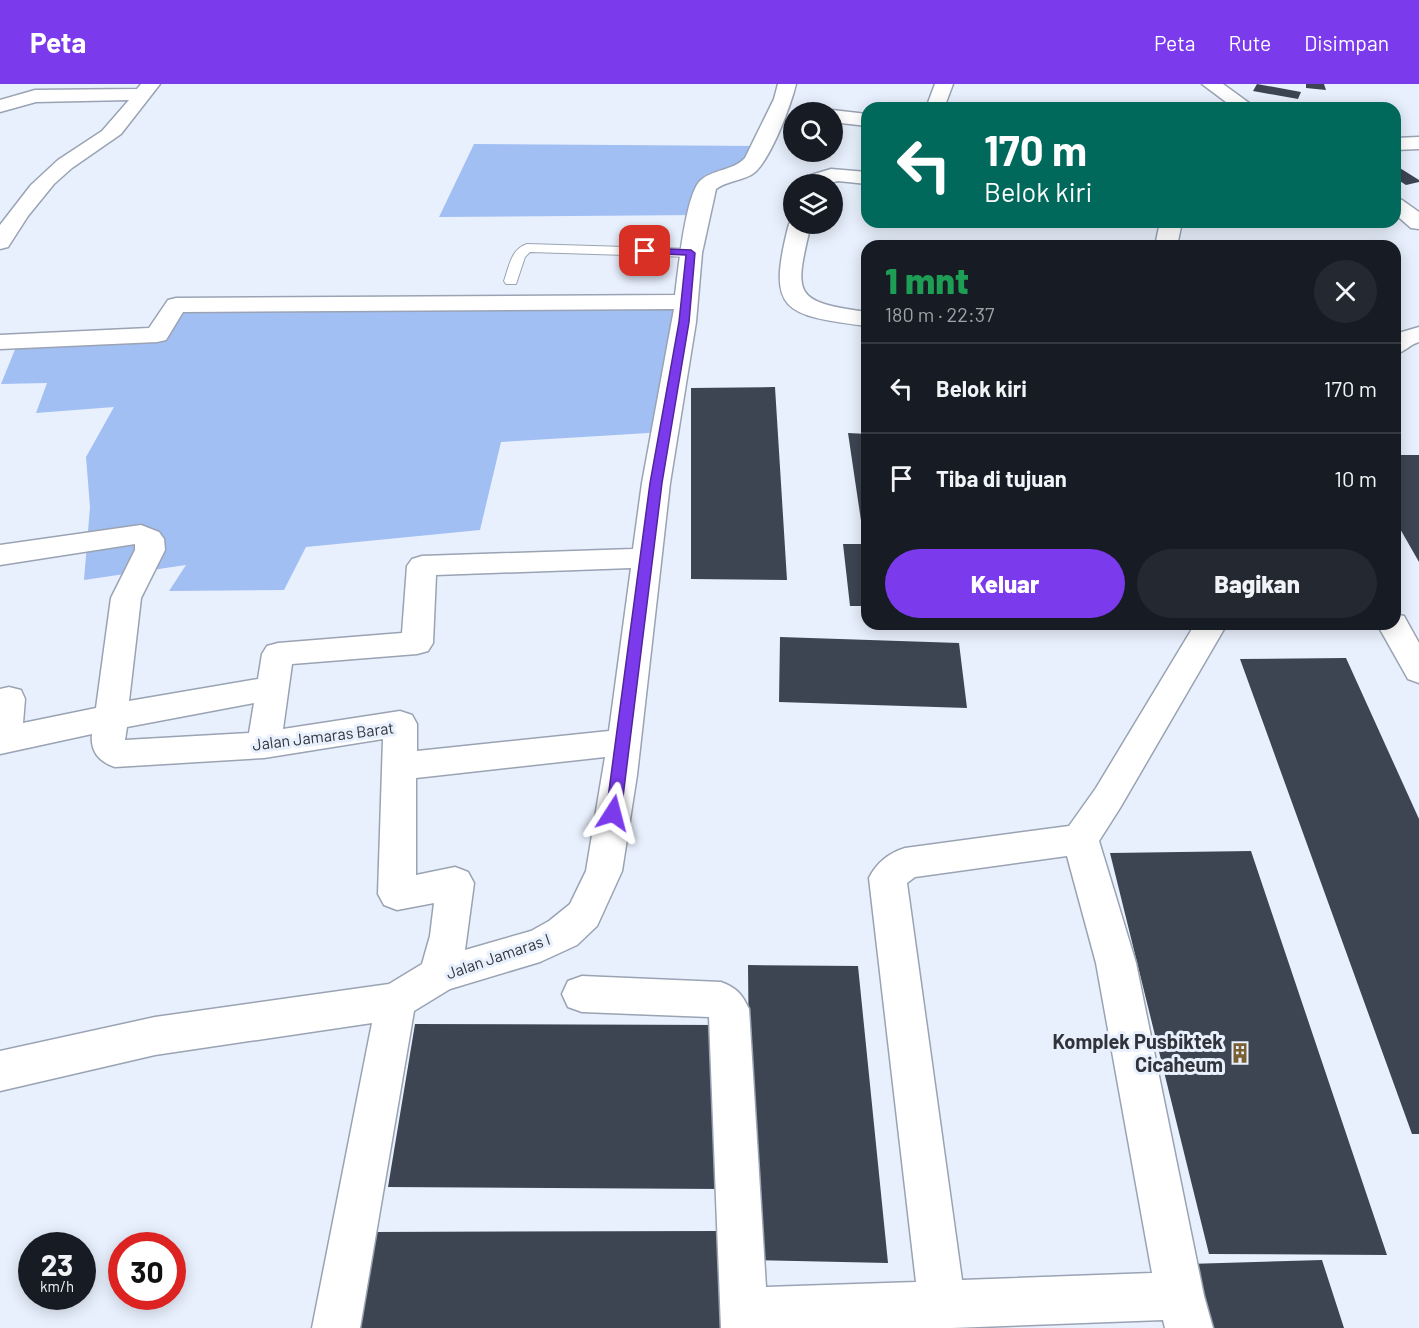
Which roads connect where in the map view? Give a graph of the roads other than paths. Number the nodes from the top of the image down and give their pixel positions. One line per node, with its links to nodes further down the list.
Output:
1 (944, 84): 4 (street)
2 (1211, 84): 5 (street)
3 (146, 89): 6 (street); 17 (street)
4 (937, 102)
5 (1238, 102)
6 (0, 106)
7 (783, 112): 18 (street, Jalan Jamaras I)
8 (843, 117): 9 (street)
9 (861, 119)
10 (1419, 143): 11 (street)
11 (1401, 144)
12 (843, 174): 13 (street)
13 (861, 177)
14 (1401, 209): 15 (street)
15 (1419, 223)
16 (797, 234): 21 (street)
17 (0, 242)
18 (691, 253): 19 (lane); 20 (street, Jalan Jamaras I)
19 (511, 281)
20 (686, 302): 23 (street); 26 (street, Jalan Jamaras I)
21 (861, 318)
22 (1419, 334): 24 (street)
23 (0, 342)
24 (1401, 342)
25 (0, 555): 32 (street)
26 (647, 558): 30 (street); 34 (street, Jalan Jamaras I)
27 (1207, 630): 37 (street)
28 (1396, 630): 29 (street)
29 (1419, 670)
30 (273, 688): 32 (street); 35 (street)
31 (0, 701): 33 (street)
32 (111, 717): 33 (street); 35 (street, Jalan Jamaras Barat)
33 (3, 741)
34 (624, 742): 36 (street); 38 (street, Jalan Jamaras I)
35 (264, 745): 36 (street, Jalan Jamaras Barat)
36 (400, 766): 38 (street, Jalan Jamaras Barat)
37 (1080, 839): 42 (street); 43 (street)
38 (440, 975): 40 (street, Jalan Jamaras I)
39 (582, 994): 44 (street)
40 (396, 1002): 41 (street); 45 (street)
41 (0, 1071)
42 (942, 1303): 43 (street); 44 (street)
43 (1184, 1312)
44 (744, 1320)
45 (336, 1328)

